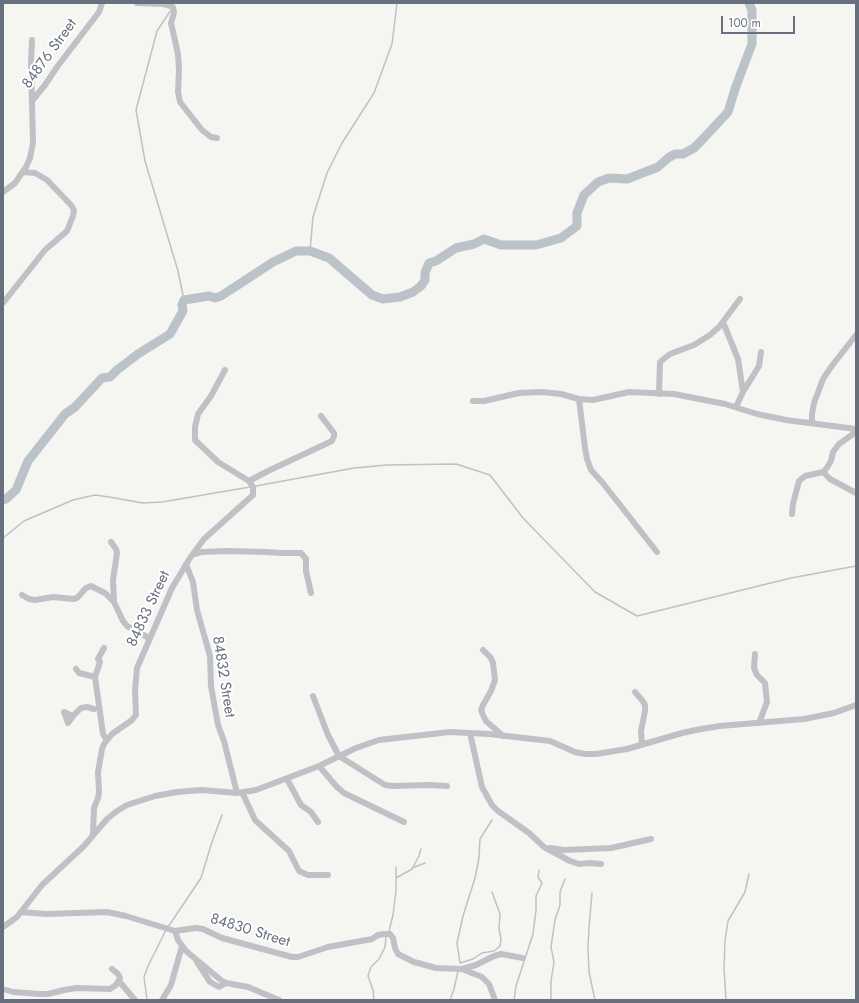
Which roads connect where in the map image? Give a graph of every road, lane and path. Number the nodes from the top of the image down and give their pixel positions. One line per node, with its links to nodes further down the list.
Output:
1 (102, 3): 4 (street, 84876 Street)
2 (137, 3): 5 (street)
3 (32, 40): 4 (street)
4 (32, 101): 6 (street)
5 (217, 138)
6 (23, 172): 7 (street); 9 (street)
7 (3, 192)
8 (740, 299): 10 (street)
9 (3, 303)
10 (723, 322): 14 (street); 15 (street)
11 (856, 335): 20 (street)
12 (761, 352): 14 (street)
13 (225, 370): 23 (street)
14 (742, 392): 18 (street)
15 (659, 394): 16 (street); 18 (street)
16 (579, 399): 17 (street); 27 (street)
17 (473, 401)
18 (736, 407): 20 (street)
19 (321, 416): 23 (street)
20 (812, 423): 21 (street)
21 (856, 430): 22 (street)
22 (823, 472): 24 (street); 25 (street)
23 (249, 481): 28 (street, 84833 Street)
24 (856, 492)
25 (792, 514)
26 (111, 542): 32 (street)
27 (657, 552)
28 (192, 554): 29 (street, 84833 Street); 30 (street)
29 (186, 564): 33 (street, 84833 Street); 55 (street, 84832 Street)
30 (311, 594)
31 (22, 595): 32 (street)
32 (114, 602): 33 (street)
33 (149, 638): 49 (street, 84833 Street)
34 (104, 648): 38 (street)
35 (483, 650): 48 (street)
36 (755, 654): 46 (street)
37 (76, 669): 38 (street)
38 (96, 677): 44 (street)
39 (634, 692): 50 (street)
40 (313, 696): 51 (street)
41 (90, 702): 43 (street)
42 (856, 706): 46 (street)
43 (94, 709): 44 (street); 45 (street)
44 (101, 715): 49 (street)
45 (73, 716)
46 (759, 723): 50 (street)
47 (470, 733): 48 (street); 51 (street); 60 (street)
48 (503, 736): 50 (street)
49 (107, 740): 58 (street, 84833 Street)
50 (642, 744)
51 (339, 756): 52 (street); 54 (street)
52 (319, 766): 53 (street); 57 (street)
53 (287, 779): 55 (street); 56 (street)
54 (447, 786)
55 (240, 793): 58 (street); 62 (street, 84832 Street)
56 (318, 822)
57 (404, 822)
58 (93, 834): 63 (street)
59 (650, 839): 60 (street)
60 (544, 847): 61 (street)
61 (601, 864)
62 (328, 875)
63 (21, 912): 64 (street); 65 (street, 84830 Street)
64 (3, 927)
65 (176, 930): 66 (street); 69 (street, 84830 Street)
66 (182, 946): 75 (street); 76 (street)
67 (523, 958): 69 (street, 84830 Street)
68 (112, 969): 70 (street)
69 (462, 969): 77 (street)
70 (119, 981): 72 (street); 74 (street)
71 (3, 989): 72 (street)
72 (39, 994): 73 (street)
73 (45, 1000)
74 (135, 1000)
75 (162, 1000)
76 (279, 1000)
77 (495, 1000)

